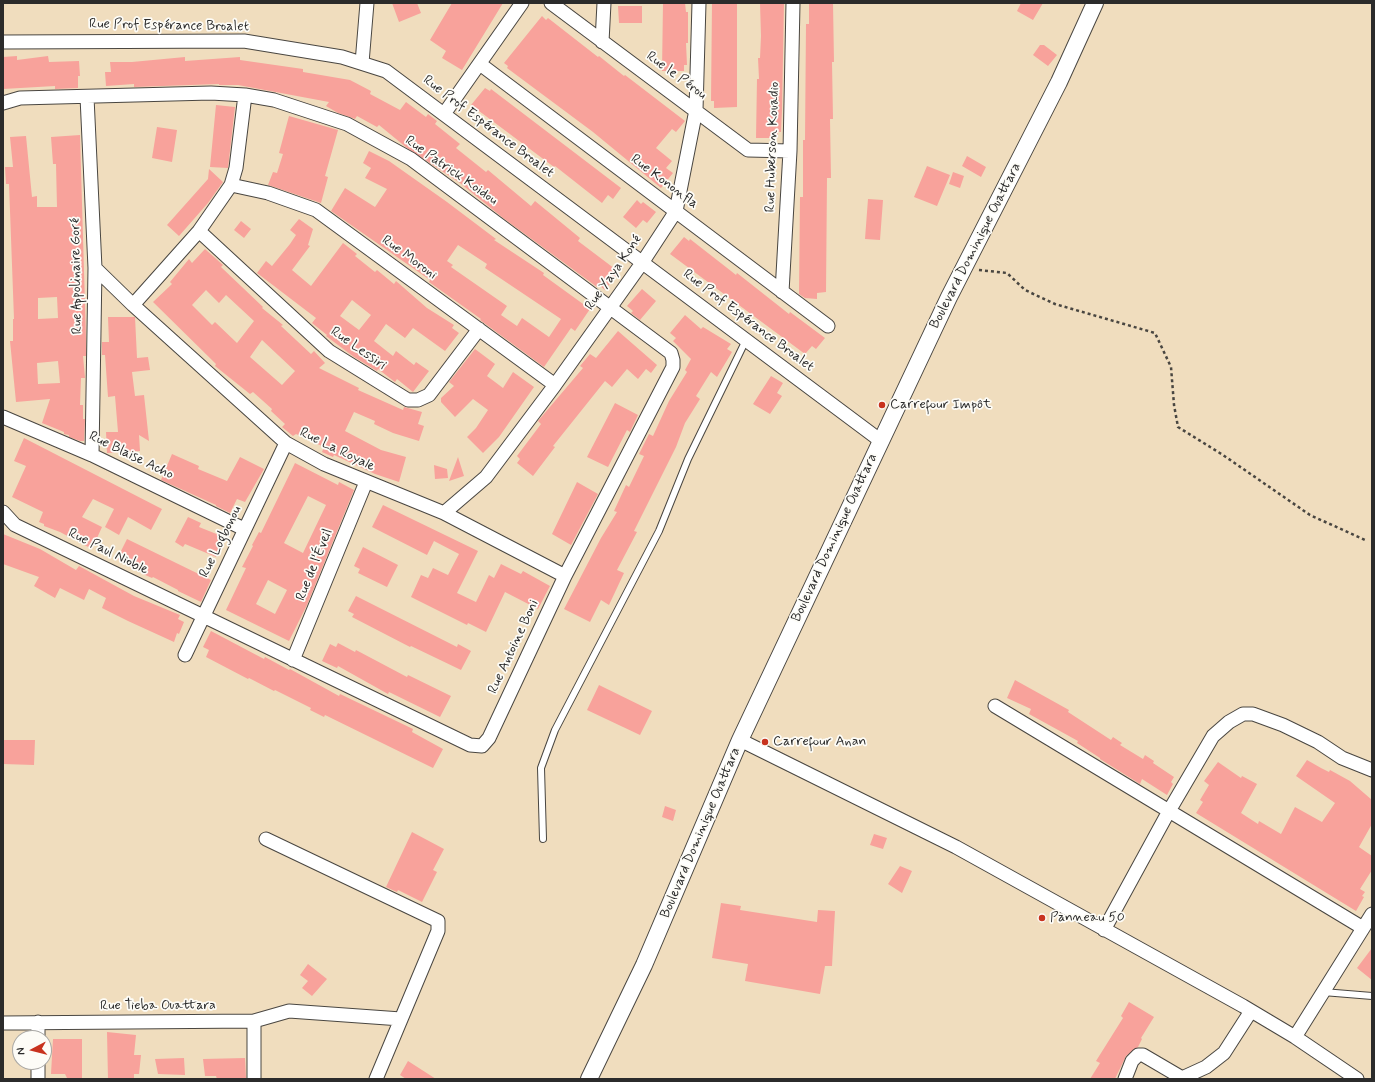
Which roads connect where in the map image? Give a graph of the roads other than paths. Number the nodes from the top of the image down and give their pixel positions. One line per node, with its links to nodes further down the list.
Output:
1 (367, 3): 10 (street)
2 (522, 3): 11 (street)
3 (551, 3): 9 (street, Rue le Pérou)
4 (604, 3): 9 (street)
5 (698, 3): 15 (street, Rue Yaya Koné)
6 (793, 3): 17 (street, Rue Huberson Kouadio)
7 (1095, 3): 31 (street, Boulevard Dominique Ouattara)
8 (3, 42): 10 (street, Rue Prof Espérance Broalet)
9 (602, 42): 15 (street, Rue le Pérou)
10 (362, 63): 16 (street, Rue Prof Espérance Broalet)
11 (480, 64): 16 (street); 19 (street, Rue Kononfla)
12 (245, 95): 13 (street, Rue Patrick Koidou); 18 (street); 25 (street, Rue Patrick Koidou)
13 (87, 97): 14 (street); 22 (street, Rue Appolinaire Goré)
14 (3, 103)
15 (696, 110): 17 (street, Rue le Pérou); 19 (street, Rue Yaya Koné)
16 (444, 114): 21 (street, Rue Prof Espérance Broalet)
17 (790, 150): 23 (street, Rue Huberson Kouadio)
18 (231, 185): 20 (street); 27 (street, Rue Moroni)
19 (676, 211): 21 (street, Rue Yaya Koné); 23 (street, Rue Kononfla)
20 (199, 230): 24 (street); 27 (street, Rue Lessiri)
21 (642, 263): 25 (street, Rue Yaya Koné); 28 (street, Rue Prof Espérance Broalet)
22 (95, 268): 24 (street, Rue La Royale); 33 (street, Rue Appolinaire Goré)
23 (782, 292): 26 (street, Rue Kononfla)
24 (133, 305): 32 (street, Rue La Royale)
25 (610, 308): 29 (street, Rue Yaya Koné); 38 (street, Rue Antoine Boni)
26 (828, 326)
27 (479, 329): 29 (street, Rue Moroni)
28 (746, 340): 31 (street, Rue Prof Espérance Broalet); 47 (lane)
29 (555, 384): 36 (street, Rue Yaya Koné)
30 (3, 417): 33 (street, Rue Blaise Acho)
31 (882, 441): 43 (street, Boulevard Dominique Ouattara)
32 (286, 443): 34 (street, Rue La Royale); 37 (street, Rue Logbonou)
33 (92, 455): 37 (street, Rue Blaise Acho)
34 (366, 482): 36 (street, Rue La Royale); 41 (street, Rue de l'Éveil)
35 (3, 512): 39 (street, Rue Paul Nioble)
36 (444, 513): 38 (street, Rue La Royale)
37 (244, 529): 39 (street, Rue Logbonou)
38 (565, 576): 41 (street, Rue Antoine Boni)
39 (203, 616): 40 (street, Rue Logbonou); 41 (street, Rue Antoine Boni)
40 (185, 655)
41 (293, 660)
42 (995, 706): 45 (street)
43 (740, 740): 50 (street); 62 (street, Boulevard Dominique Ouattara)
44 (1372, 770): 45 (street)
45 (1169, 811): 49 (street); 50 (street)
46 (266, 839): 54 (street)
47 (543, 839)
48 (1372, 914): 49 (street)
49 (1363, 928): 51 (street)
50 (1104, 930): 53 (street)
51 (1323, 992): 52 (lane); 59 (street)
52 (1372, 996)
53 (1251, 1011): 59 (street); 64 (street)
54 (401, 1019): 55 (street, Rue Tieba Ouattara); 61 (street)
55 (254, 1021): 56 (street, Rue Tieba Ouattara); 60 (street)
56 (38, 1022): 57 (street, Rue Tieba Ouattara); 58 (street)
57 (3, 1023)
58 (38, 1030)
59 (1294, 1037): 65 (street)
60 (254, 1079)
61 (376, 1079)
62 (589, 1079)
63 (1125, 1079): 64 (street)
64 (1183, 1079)
65 (1357, 1079)

